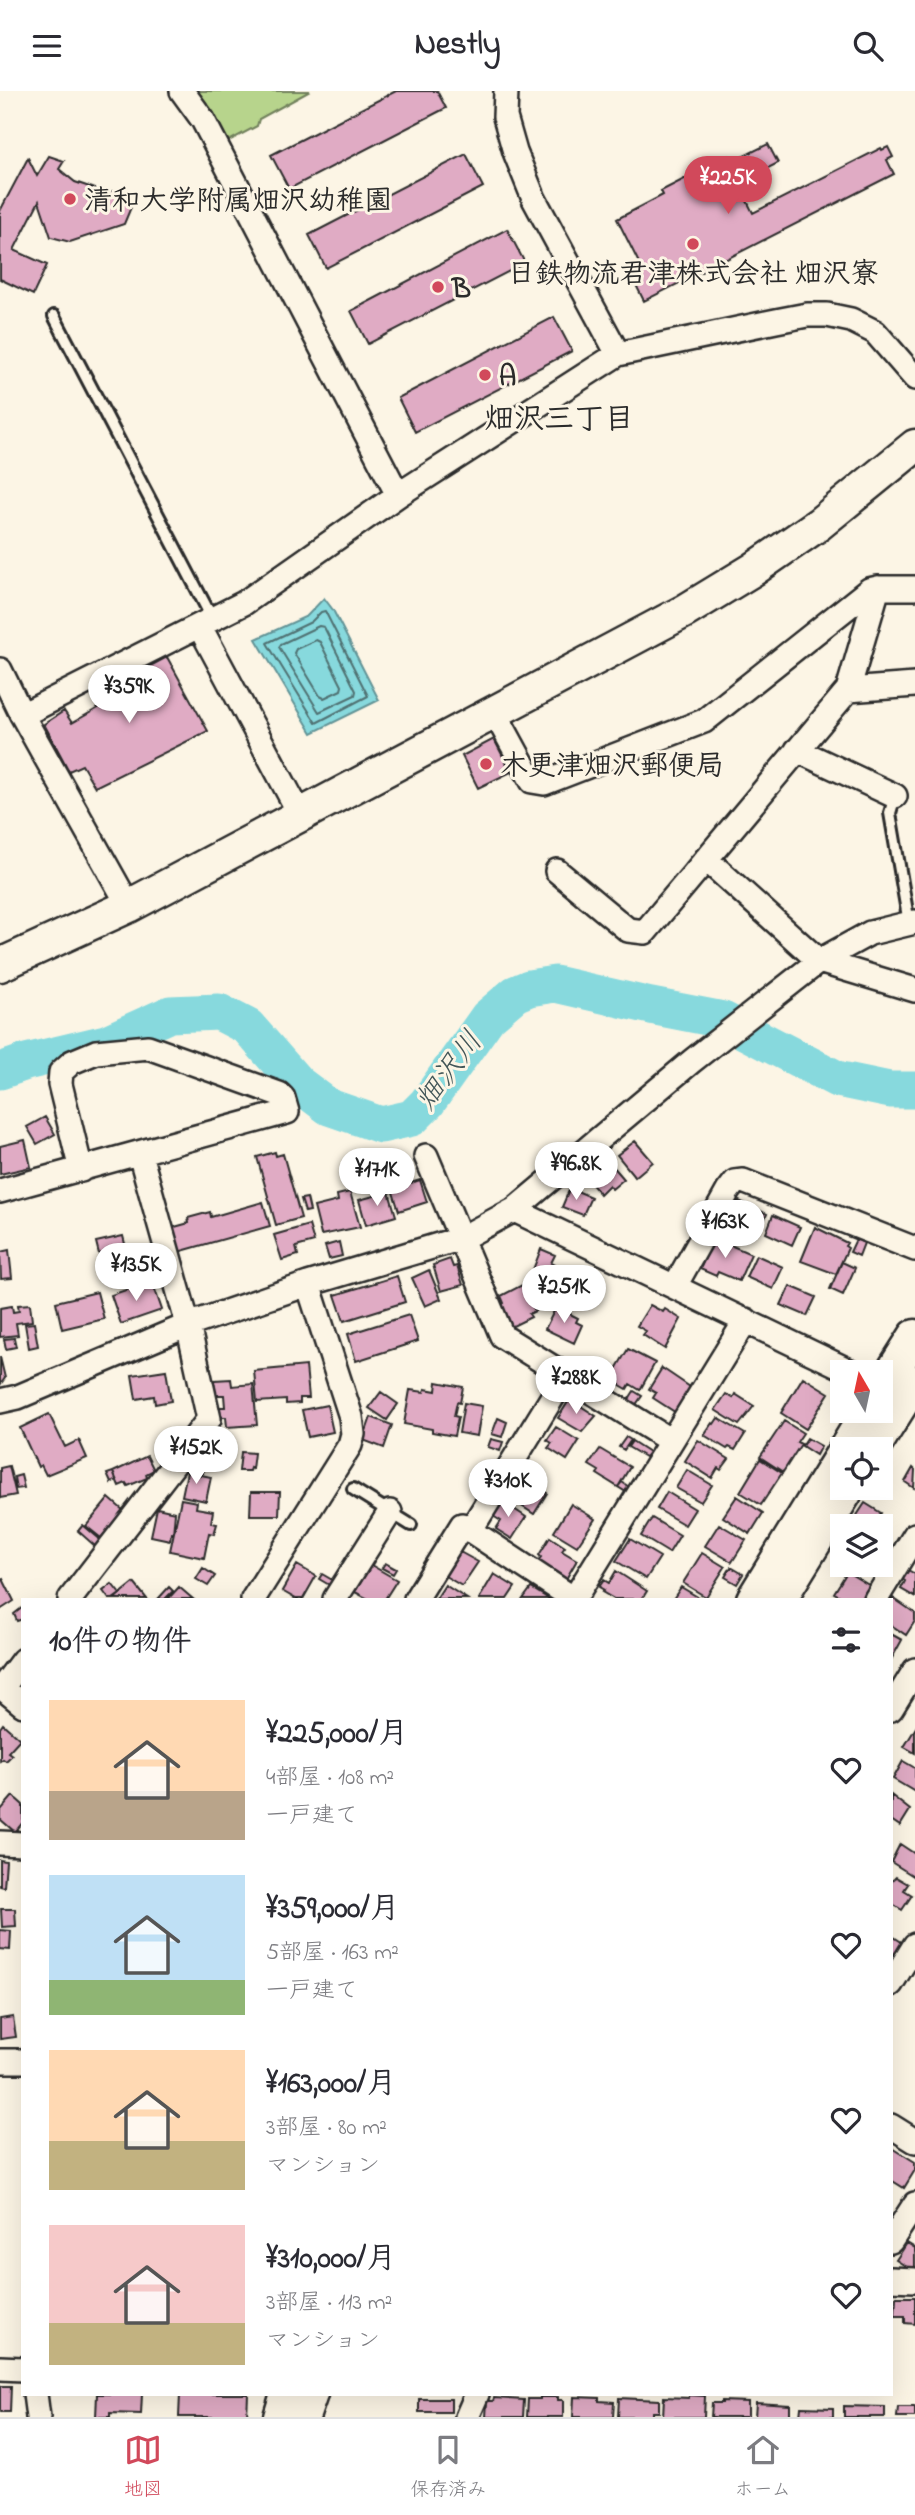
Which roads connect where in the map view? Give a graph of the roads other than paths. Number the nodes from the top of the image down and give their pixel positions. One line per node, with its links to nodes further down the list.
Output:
1 (182, 91): 7 (street)
2 (506, 91): 4 (street)
3 (54, 316): 10 (lane)
4 (618, 354): 5 (street); 7 (street)
5 (915, 378)
6 (915, 446): 14 (street)
7 (398, 495): 10 (street)
8 (878, 588): 9 (street); 13 (street); 14 (street)
9 (915, 588)
10 (206, 623): 15 (street); 18 (street)
11 (0, 670): 15 (street)
12 (915, 685): 13 (street)
13 (848, 690): 16 (street)
14 (495, 713): 18 (street)
15 (22, 715): 21 (street)
16 (797, 750): 17 (street); 19 (street)
17 (895, 796): 22 (lane)
18 (300, 816): 21 (street)
19 (706, 859): 20 (street); 23 (street)
20 (557, 871)
21 (129, 906): 24 (street)
22 (912, 922): 23 (street)
23 (819, 961): 25 (street); 30 (street)
24 (0, 965)
25 (915, 989)
26 (140, 1154): 28 (street); 28 (street); 36 (street)
27 (426, 1156): 31 (street)
28 (81, 1170): 29 (street)
29 (0, 1191)
30 (514, 1210): 31 (street); 34 (street)
31 (462, 1238): 33 (street); 39 (street)
32 (915, 1249): 34 (street)
33 (308, 1283): 36 (street); 53 (street)
34 (675, 1286): 35 (street)
35 (746, 1320): 38 (street); 44 (street)
36 (188, 1325): 41 (street); 52 (street)
37 (915, 1336): 40 (street)
38 (830, 1361)
39 (566, 1375): 44 (street); 50 (street)
40 (893, 1392)
41 (0, 1401)
42 (868, 1423): 43 (street)
43 (855, 1437)
44 (671, 1441): 57 (street)
45 (830, 1474): 58 (street)
46 (353, 1489): 48 (lane)
47 (841, 1500): 59 (street)
48 (390, 1511): 49 (lane); 54 (street)
49 (411, 1525)
50 (470, 1531): 55 (street); 56 (street)
51 (915, 1535): 60 (street)
52 (71, 1598)
53 (254, 1598)
54 (336, 1598)
55 (417, 1598)
56 (572, 1598)
57 (575, 1598)
58 (754, 1598)
59 (781, 1598)
60 (877, 1598)
61 (21, 1662): 63 (street)
62 (915, 1670): 65 (street)
63 (1, 1687): 64 (street)
64 (21, 1703)
65 (893, 1706)
66 (0, 1843): 67 (street)
67 (21, 1845)
68 (915, 1945): 69 (street)
69 (893, 1981)
70 (0, 2061): 71 (street)
71 (21, 2061)
72 (893, 2127): 73 (street)
73 (915, 2141)
74 (915, 2204): 75 (street)
75 (893, 2238)
76 (893, 2279): 77 (street)
77 (915, 2280)
78 (0, 2368): 79 (street)
79 (21, 2369)
80 (35, 2396): 84 (street)
81 (286, 2396): 85 (street)
82 (310, 2396): 86 (street)
83 (476, 2396): 87 (street)
84 (38, 2417)
85 (280, 2417)
86 (303, 2417)
87 (467, 2417)

